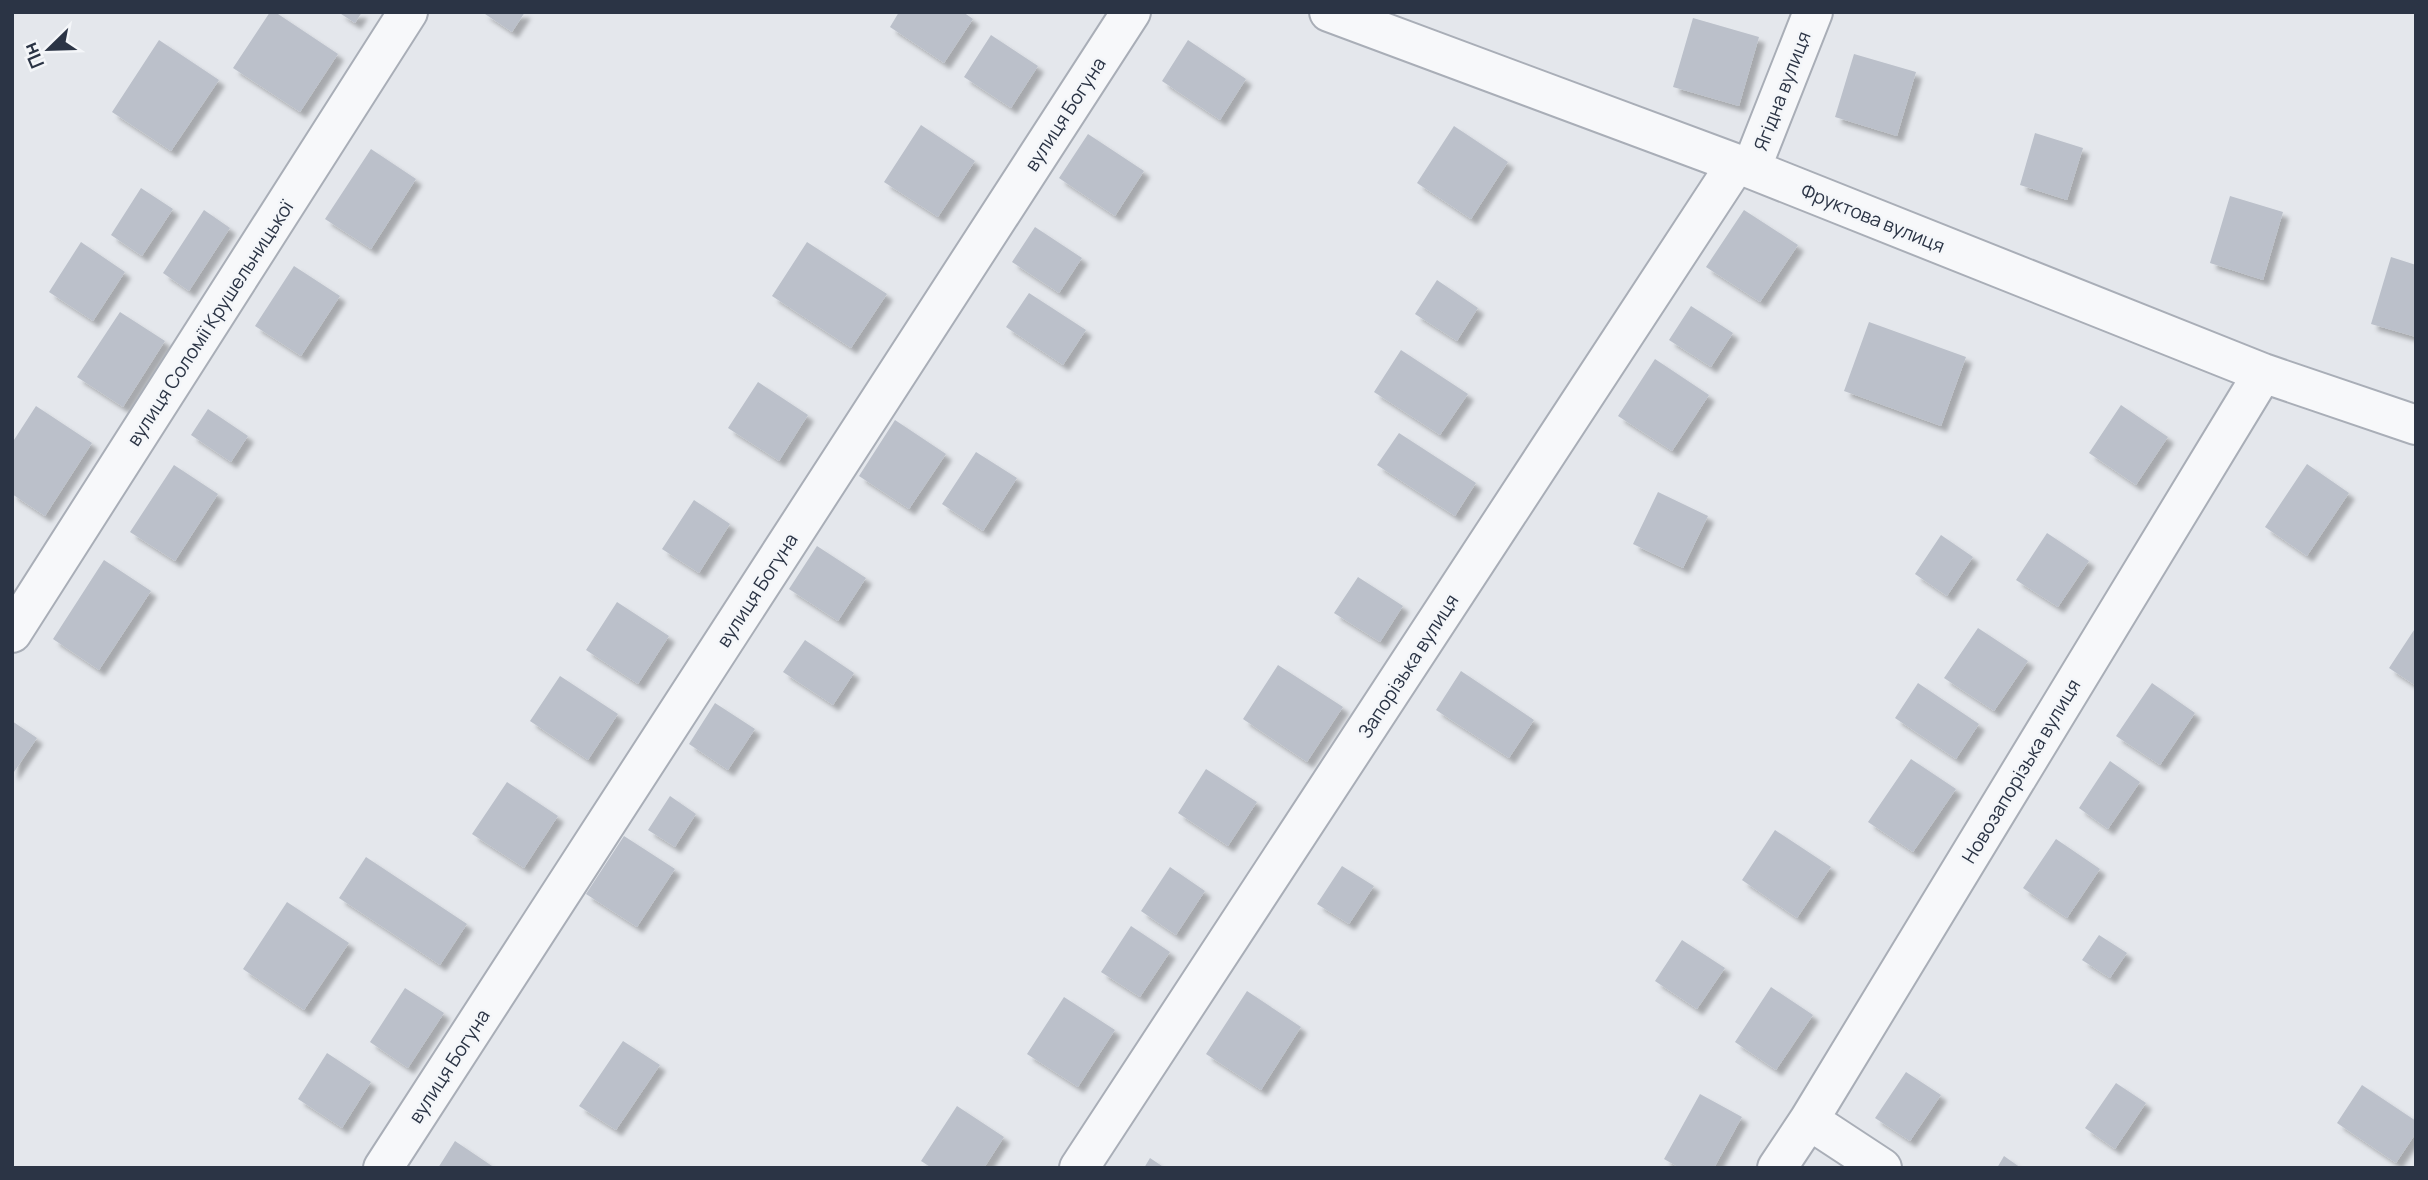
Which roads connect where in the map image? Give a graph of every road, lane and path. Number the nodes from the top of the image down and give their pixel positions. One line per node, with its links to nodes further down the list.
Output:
1 (408, 12): 8 (street, вулиця Соломії Крушельницької)
2 (1131, 12): 10 (street, вулиця Богуна)
3 (1329, 12): 5 (street, Фруктова вулиця)
4 (1813, 12): 5 (street, Ягідна вулиця)
5 (1744, 167): 6 (street, Фруктова вулиця); 11 (street, Запорізька вулиця)
6 (2263, 373): 7 (street, Фруктова вулиця); 9 (street, Новозапорізька вулиця)
7 (2416, 425)
8 (12, 633)
9 (1809, 1120): 12 (street, Новозапорізька вулиця); 13 (street)
10 (383, 1168)
11 (1079, 1168)
12 (1777, 1168)
13 (1882, 1168)

